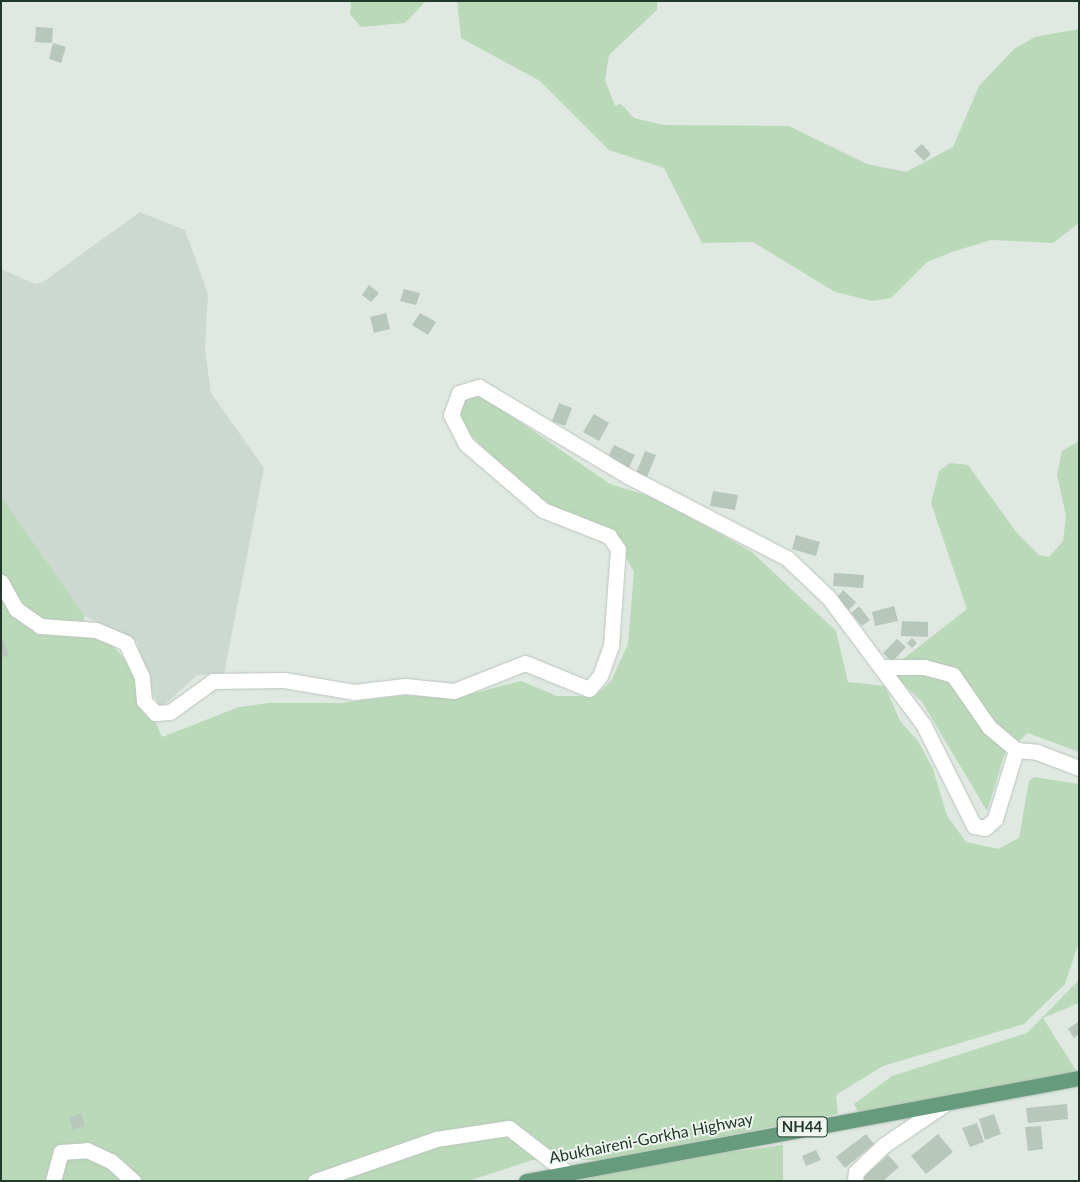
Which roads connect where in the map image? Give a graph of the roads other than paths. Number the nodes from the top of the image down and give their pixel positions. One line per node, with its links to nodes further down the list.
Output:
1 (1, 582): 2 (street)
2 (882, 667): 3 (street); 3 (street)
3 (1016, 750): 4 (street)
4 (1079, 768)
5 (1079, 1078): 6 (main road, Abukhaireni-Gorkha Highway / NH44)
6 (951, 1099): 7 (main road, Abukhaireni-Gorkha Highway / NH44); 12 (street)
7 (566, 1172): 10 (street); 11 (main road, Abukhaireni-Gorkha Highway / NH44)
8 (53, 1181): 9 (street)
9 (133, 1181)
10 (315, 1181)
11 (526, 1181)
12 (855, 1181)

